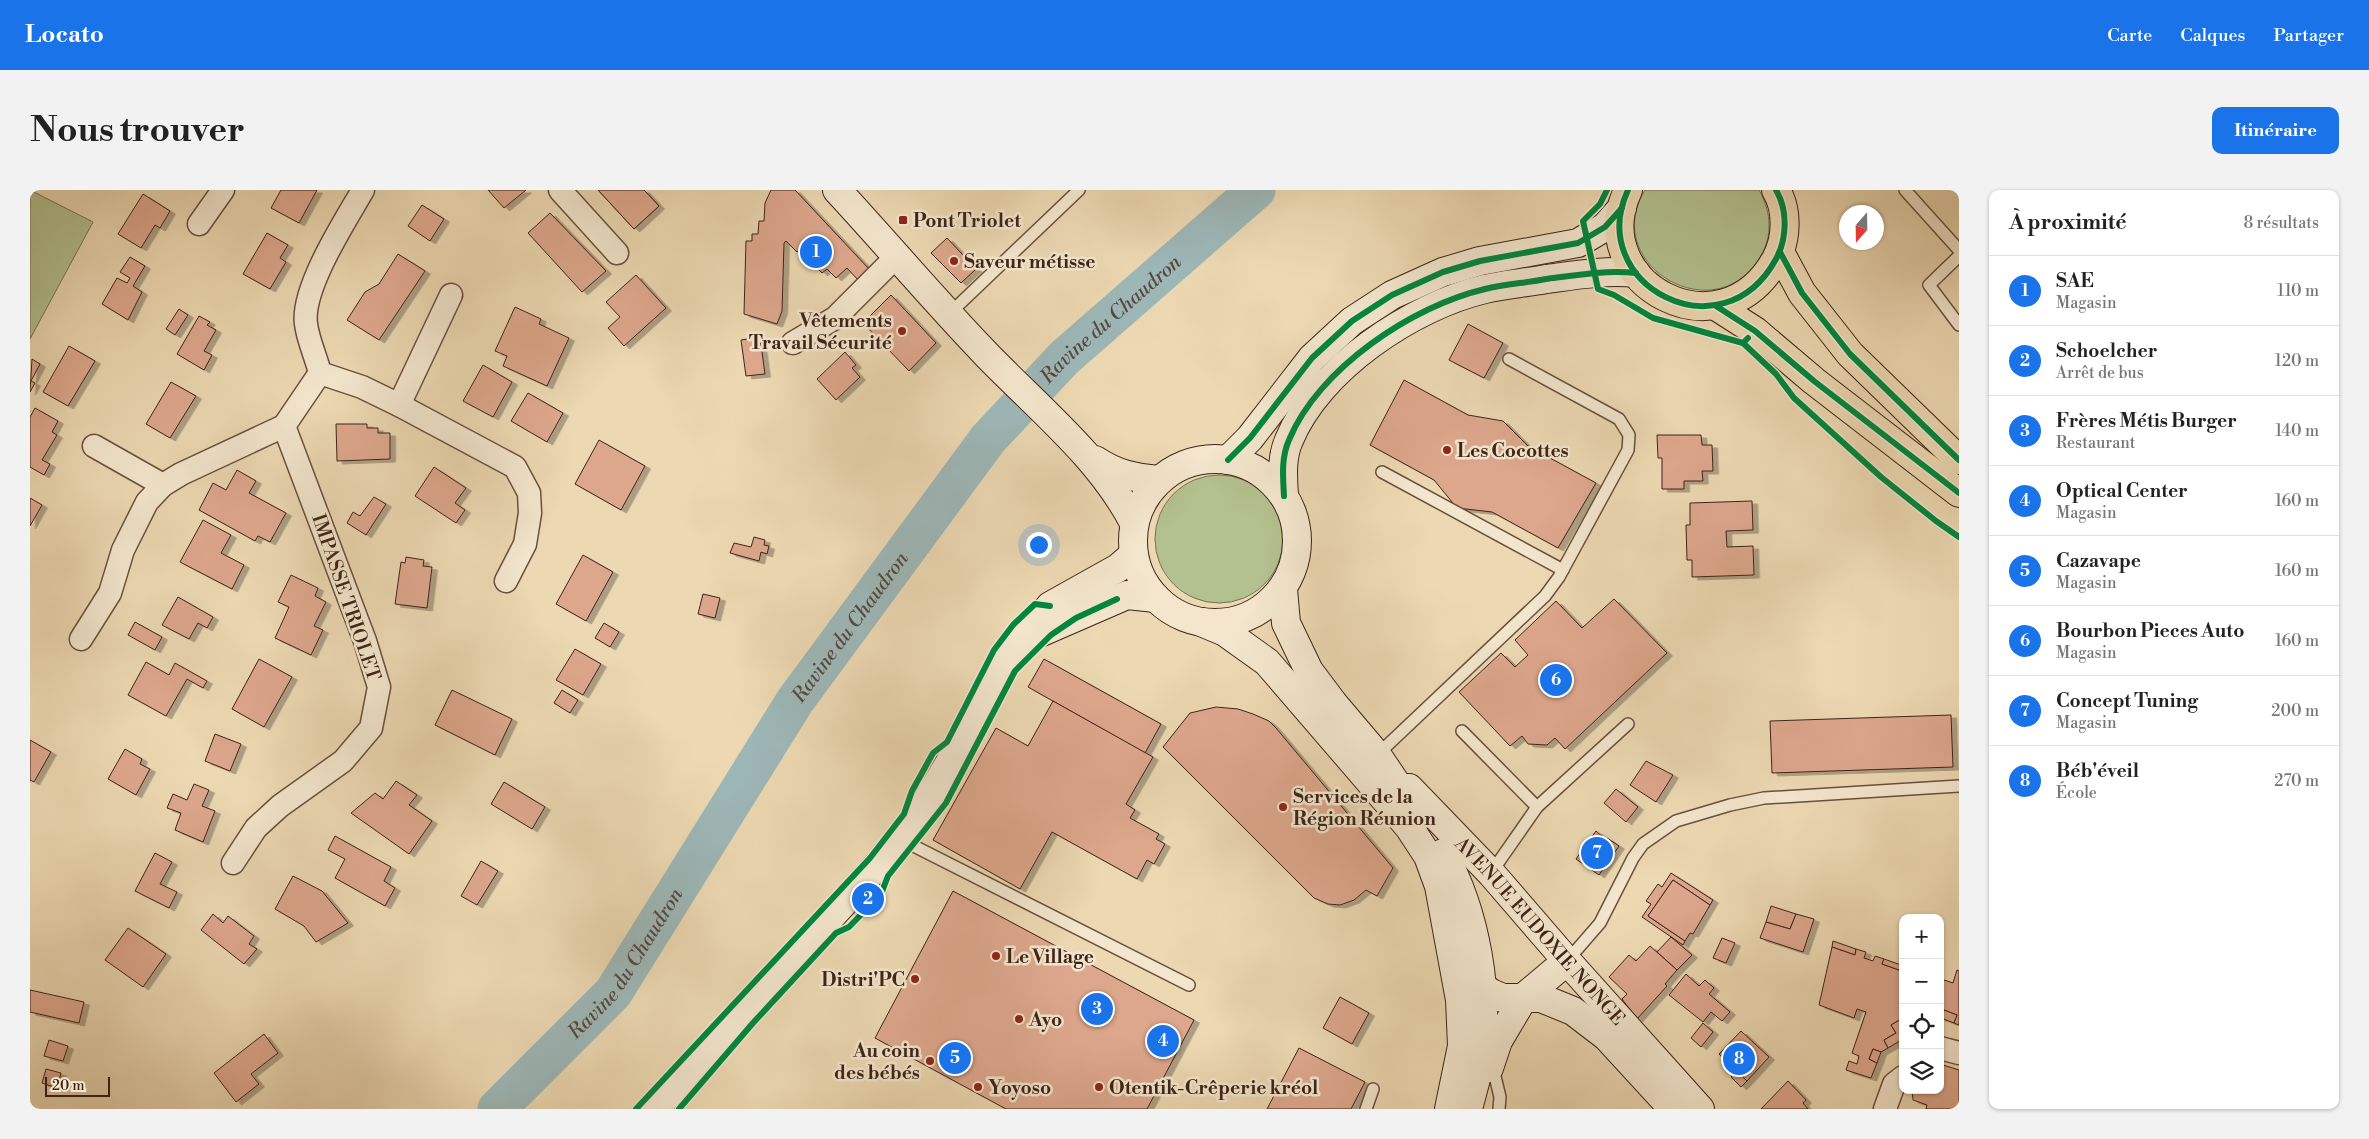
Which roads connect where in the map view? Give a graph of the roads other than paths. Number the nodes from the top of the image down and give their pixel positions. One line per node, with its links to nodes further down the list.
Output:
1 (222, 190): 9 (street)
2 (363, 190): 22 (street)
3 (560, 190): 12 (street)
4 (1079, 190): 18 (lane)
5 (1776, 190): 11 (main road)
6 (1905, 190): 10 (lane)
7 (840, 191): 13 (main road)
8 (1625, 199): 15 (main road); 28 (main road)
9 (199, 224)
10 (1959, 250)
11 (1780, 252): 17 (main road); 27 (main road)
12 (616, 253)
13 (897, 256): 18 (main road); 20 (street)
14 (1959, 256): 19 (lane)
15 (1636, 274): 17 (main road); 33 (main road)
16 (451, 295): 23 (street)
17 (1716, 306): 32 (main road)
18 (949, 314): 26 (main road)
19 (1959, 325)
20 (793, 343)
21 (1509, 359): 36 (lane)
22 (320, 373): 23 (street); 24 (street)
23 (399, 405): 37 (street)
24 (284, 426): 31 (street); 49 (street, IMPASSE TRIOLET)
25 (94, 446): 31 (street)
26 (1082, 451): 30 (main road); 34 (main road)
27 (1957, 457)
28 (1228, 460): 30 (main road); 33 (main road)
29 (1382, 472): 36 (lane)
30 (1159, 480): 34 (main road)
31 (163, 485): 41 (street)
32 (1959, 493)
33 (1284, 496): 38 (main road)
34 (1134, 523): 35 (main road)
35 (1133, 555): 39 (main road); 42 (main road)
36 (1563, 570): 45 (lane)
37 (506, 581)
38 (1283, 589): 40 (main road); 45 (main road)
39 (1156, 598): 40 (main road); 42 (main road)
40 (1200, 622): 51 (main road)
41 (81, 639)
42 (1024, 640): 48 (main road)
43 (1628, 724): 47 (lane)
44 (1462, 730): 47 (lane)
45 (1377, 755): 50 (main road, AVENUE EUDOXIE NONGE); 54 (main road)
46 (1959, 786): 52 (lane)
47 (1537, 807): 50 (lane)
48 (900, 839): 53 (lane); 61 (main road)
49 (233, 863)
50 (1491, 873): 52 (main road, AVENUE EUDOXIE NONGE)
51 (1452, 946): 54 (main road, AVENUE EUDOXIE NONGE); 63 (main road)
52 (1566, 961): 55 (main road); 67 (main road, AVENUE EUDOXIE NONGE)
53 (1189, 985)
54 (1480, 986): 55 (main road, AVENUE EUDOXIE NONGE); 64 (main road)
55 (1524, 997): 58 (main road); 66 (main road, AVENUE EUDOXIE NONGE)
56 (1944, 1049): 57 (street)
57 (1959, 1053)
58 (1491, 1061): 64 (main road); 65 (lane)
59 (1899, 1080): 68 (street)
60 (1373, 1089): 62 (lane)
61 (655, 1109)
62 (1366, 1109)
63 (1450, 1109)
64 (1469, 1109)
65 (1499, 1109)
66 (1673, 1109)
67 (1700, 1109)
68 (1885, 1109)

